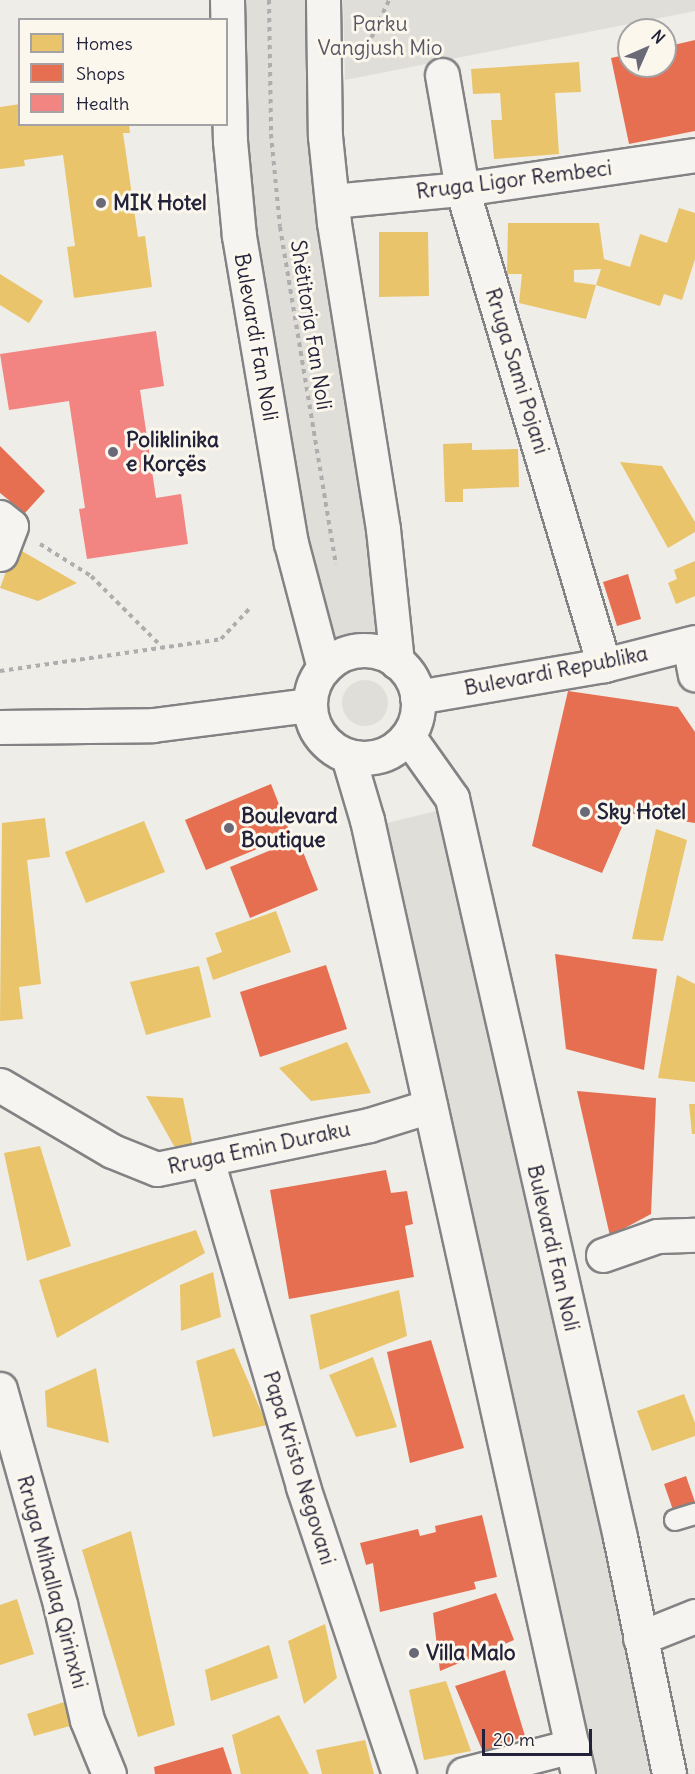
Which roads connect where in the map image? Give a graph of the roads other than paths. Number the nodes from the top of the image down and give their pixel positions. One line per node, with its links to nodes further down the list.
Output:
1 (227, 0): 3 (main road, Bulevardi Fan Noli)
2 (323, 0): 8 (main road)
3 (227, 18)
4 (228, 47): 12 (main road, Bulevardi Fan Noli)
5 (442, 75): 7 (main road, Rruga Sami Pojani)
6 (695, 155): 7 (main road, Rruga Ligor Rembeci)
7 (462, 189): 8 (main road, Rruga Ligor Rembeci); 11 (main road, Rruga Sami Pojani)
8 (332, 201): 10 (main road)
9 (693, 653): 11 (main road, Bulevardi Republika)
10 (397, 662): 12 (main road); 13 (main road)
11 (604, 665): 13 (main road, Bulevardi Republika)
12 (324, 668): 14 (main road)
13 (417, 697): 16 (main road)
14 (310, 705): 15 (main road); 17 (main road)
15 (0, 727)
16 (408, 736): 17 (main road); 27 (main road, Bulevardi Fan Noli)
17 (348, 756): 19 (main road)
18 (0, 1085): 20 (main road, Rruga Emin Duraku)
19 (430, 1106): 20 (main road, Rruga Emin Duraku); 28 (main road)
20 (207, 1160): 30 (main road, Papa Kristo Negovani)
21 (695, 1235): 22 (main road)
22 (603, 1255)
23 (2, 1404): 29 (main road, Rruga Mihallaq Qirinxhi)
24 (695, 1514): 25 (lane)
25 (675, 1520)
26 (695, 1616): 27 (main road)
27 (640, 1638): 32 (main road, Bulevardi Fan Noli)
28 (575, 1760): 31 (main road)
29 (109, 1774)
30 (399, 1774)
31 (464, 1774)
32 (669, 1774)

